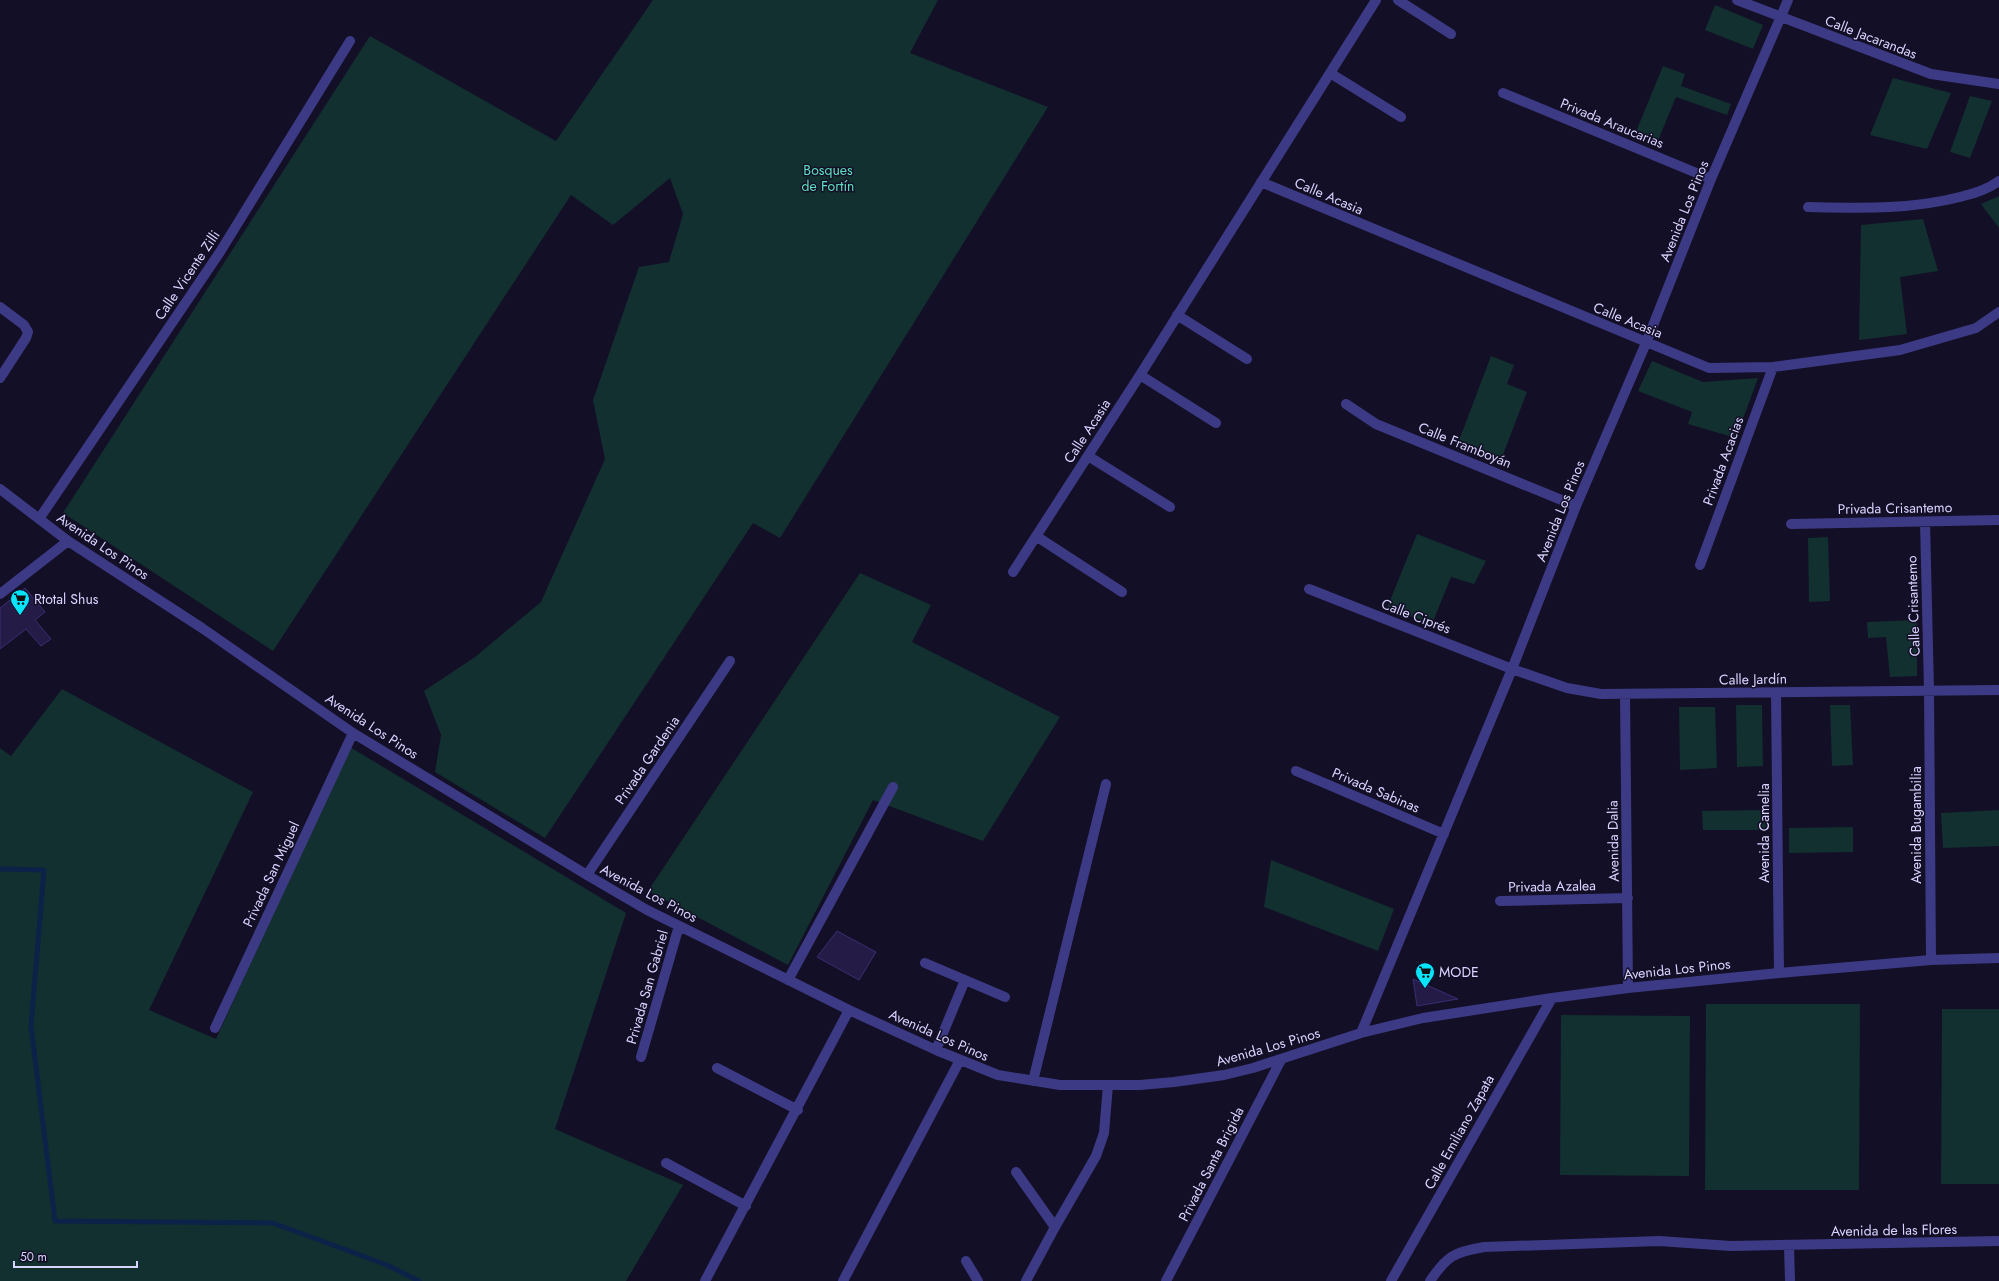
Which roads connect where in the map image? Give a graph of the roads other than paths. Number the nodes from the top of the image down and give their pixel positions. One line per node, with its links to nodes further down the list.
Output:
1 (1376, 0): 8 (street, Calle Acasia)
2 (1398, 0): 6 (street)
3 (1737, 0): 5 (street, Calle Jacarandas)
4 (1788, 0): 5 (street, Avenida Los Pinos)
5 (1780, 18): 9 (street, Calle Jacarandas); 12 (street, Avenida Los Pinos)
6 (1451, 34)
7 (350, 41): 30 (street, Calle Vicente Zilli)
8 (1330, 73): 11 (street); 13 (street, Calle Acasia)
9 (1999, 84)
10 (1503, 93): 12 (street, Privada Araucarias)
11 (1401, 117)
12 (1711, 179): 19 (street, Avenida Los Pinos)
13 (1261, 182): 18 (street, Calle Acasia); 19 (street, Calle Acasia)
14 (1999, 182): 15 (street)
15 (1808, 207)
16 (0, 307): 23 (street)
17 (1999, 312): 21 (street, Calle Acasia)
18 (1177, 315): 20 (street); 22 (street, Calle Acasia)
19 (1646, 343): 21 (street, Calle Acasia); 28 (street, Avenida Los Pinos)
20 (1247, 359)
21 (1772, 367): 36 (street, Privada Acacias)
22 (1140, 375): 25 (street); 26 (street, Calle Acasia)
23 (0, 378)
24 (1346, 404): 28 (street, Calle Framboyán)
25 (1216, 423)
26 (1088, 456): 29 (street); 34 (street, Calle Acasia)
27 (0, 490): 30 (street, Avenida Los Pinos)
28 (1576, 506): 42 (street, Avenida Los Pinos)
29 (1170, 507)
30 (39, 520): 35 (street, Avenida Los Pinos)
31 (1999, 520): 32 (street, Privada Crisantemo)
32 (1925, 522): 33 (street, Privada Crisantemo); 43 (street, Calle Crisantemo)
33 (1791, 524)
34 (1036, 536): 37 (street, Calle Acasia); 39 (street)
35 (68, 540): 40 (street); 47 (street, Avenida Los Pinos)
36 (1700, 565)
37 (1013, 572)
38 (1309, 589): 42 (street, Calle Ciprés)
39 (1122, 592)
40 (0, 594)
41 (730, 661): 52 (street, Privada Gardenia)
42 (1512, 669): 46 (street, Calle Jardín); 51 (street, Avenida Los Pinos)
43 (1929, 690): 44 (street, Calle Jardín); 45 (street, Calle Jardín); 57 (street, Avenida Bugambilia)
44 (1999, 690)
45 (1776, 693): 46 (street, Calle Jardín); 59 (street, Avenida Camelia)
46 (1625, 694): 53 (street, Avenida Dalia)
47 (353, 733): 52 (street, Avenida Los Pinos); 66 (street, Privada San Miguel)
48 (1296, 771): 51 (street, Privada Sabinas)
49 (1106, 784): 73 (street)
50 (893, 786): 60 (street)
51 (1444, 834): 67 (street, Avenida Los Pinos)
52 (587, 875): 55 (street, Avenida Los Pinos)
53 (1628, 898): 54 (street, Privada Azalea); 62 (street, Avenida Dalia)
54 (1500, 901)
55 (680, 926): 60 (street, Avenida Los Pinos); 69 (street, Privada San Gabriel)
56 (1999, 958): 57 (street, Avenida Los Pinos)
57 (1932, 960): 59 (street, Avenida Los Pinos)
58 (925, 963): 61 (street)
59 (1779, 973): 62 (street, Avenida Los Pinos)
60 (788, 980): 65 (street, Avenida Los Pinos)
61 (964, 980): 63 (street); 68 (street)
62 (1628, 988): 64 (street, Avenida Los Pinos)
63 (1005, 997)
64 (1552, 998): 67 (street, Avenida Los Pinos); 88 (street, Calle Emiliano Zapata)
65 (849, 1010): 68 (street, Avenida Los Pinos); 75 (street)
66 (215, 1028)
67 (1361, 1033): 71 (street, Avenida Los Pinos)
68 (936, 1050): 70 (street, Avenida Los Pinos)
69 (641, 1057)
70 (960, 1060): 73 (street, Avenida Los Pinos); 84 (street)
71 (1281, 1060): 74 (street, Avenida Los Pinos); 87 (street, Privada Santa Brigida)
72 (717, 1068): 75 (street)
73 (1033, 1082): 74 (street, Avenida Los Pinos)
74 (1108, 1086): 79 (street)
75 (798, 1110): 78 (street)
76 (666, 1163): 78 (street)
77 (1016, 1172): 79 (street)
78 (746, 1206): 83 (street)
79 (1055, 1227): 86 (street)
80 (1999, 1241): 81 (street, Avenida de las Flores)
81 (1790, 1246): 89 (street, Avenida de las Flores); 90 (street)
82 (966, 1261): 85 (street)
83 (706, 1281)
84 (842, 1281)
85 (978, 1281)
86 (1026, 1281)
87 (1166, 1281)
88 (1391, 1281)
89 (1430, 1281)
90 (1790, 1281)

